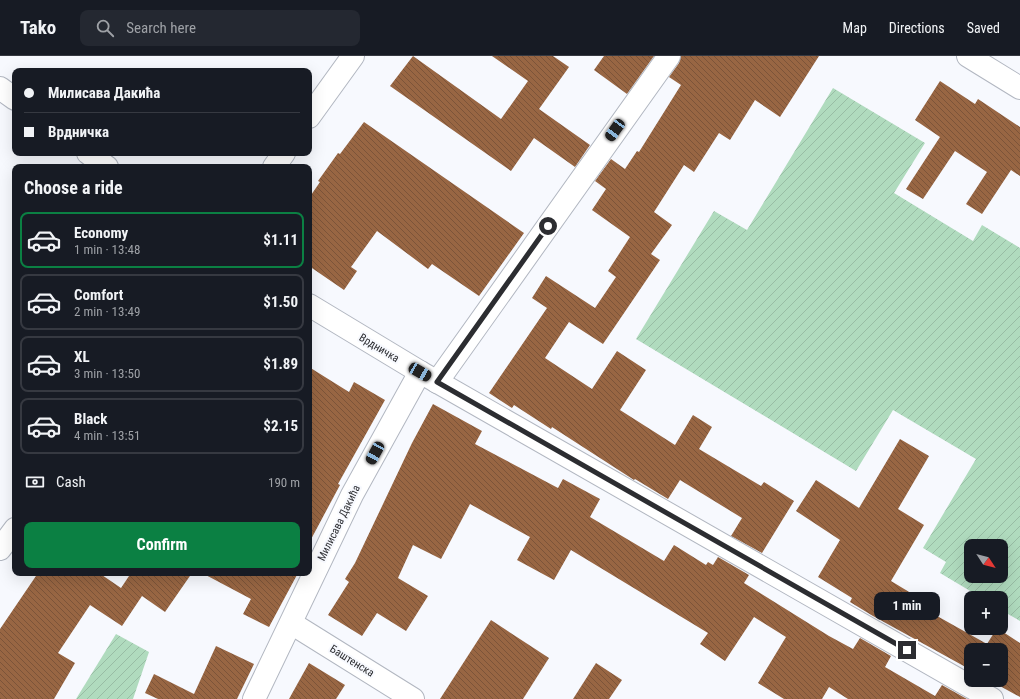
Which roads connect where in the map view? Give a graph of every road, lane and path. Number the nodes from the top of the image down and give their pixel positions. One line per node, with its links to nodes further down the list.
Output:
1 (353, 56): 7 (street)
2 (669, 56): 11 (street, Милисава Дакића)
3 (968, 56): 5 (street)
4 (0, 88): 6 (street)
5 (1020, 88)
6 (12, 97)
7 (312, 114)
8 (92, 156): 9 (street)
9 (103, 164)
10 (312, 307): 11 (street, Врдничка)
11 (429, 377): 14 (street, Милисава Дакића); 17 (street, Врдничка)
12 (12, 532): 13 (street)
13 (0, 549)
14 (291, 623): 15 (street, Милисава Дакића); 16 (street, Баштенска)
15 (254, 699)
16 (413, 699)
17 (992, 699)

